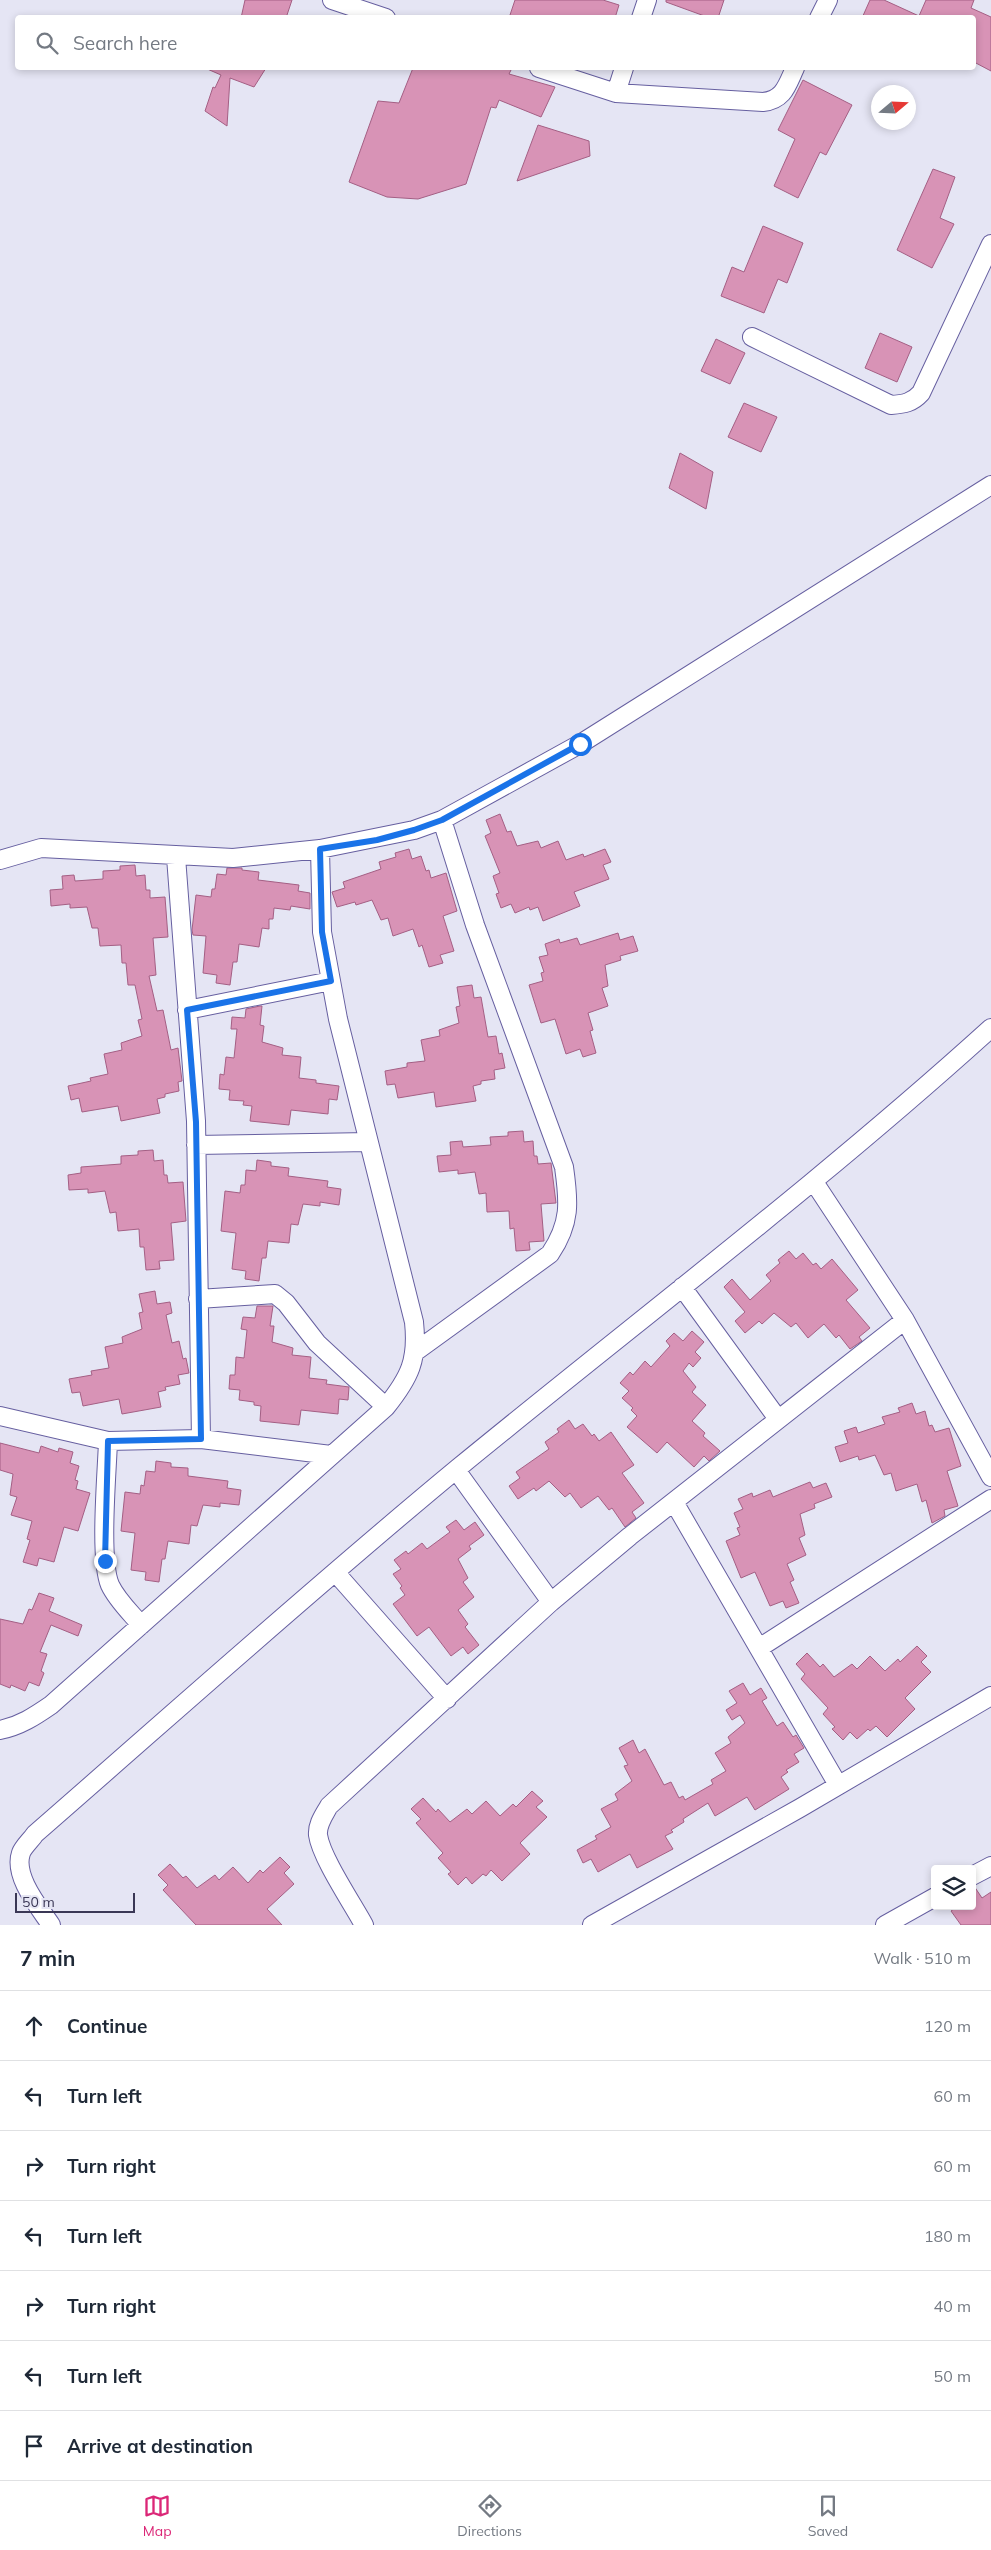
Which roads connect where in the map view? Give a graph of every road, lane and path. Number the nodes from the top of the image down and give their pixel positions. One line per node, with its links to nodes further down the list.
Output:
1 (332, 0): 4 (street)
2 (647, 0): 5 (street)
3 (828, 0): 6 (street)
4 (377, 15)
5 (642, 15)
6 (820, 15)
7 (545, 70): 10 (street)
8 (623, 70): 10 (street)
9 (794, 70): 10 (street)
10 (616, 93)
11 (991, 244): 12 (street)
12 (752, 337)
13 (991, 485): 14 (street)
14 (442, 820): 15 (street); 27 (street)
15 (320, 849): 16 (street); 18 (street)
16 (176, 856): 17 (street); 19 (street)
17 (0, 860)
18 (331, 981): 19 (street); 21 (street)
19 (187, 1010): 22 (street)
20 (991, 1028): 23 (street)
21 (368, 1142): 22 (street); 27 (street)
22 (196, 1145): 25 (street)
23 (814, 1182): 24 (street); 26 (street)
24 (682, 1287): 30 (street); 34 (street)
25 (198, 1299): 28 (street); 31 (street)
26 (905, 1320): 30 (street); 35 (street)
27 (415, 1352): 28 (street)
28 (386, 1407): 33 (street)
29 (0, 1416): 32 (street)
30 (778, 1419): 37 (street)
31 (201, 1439): 32 (street); 33 (street)
32 (108, 1441): 40 (street)
33 (330, 1455): 40 (street)
34 (456, 1470): 38 (street); 39 (street)
35 (991, 1477)
36 (991, 1499): 41 (street)
37 (674, 1502): 39 (street); 41 (street)
38 (335, 1572): 43 (street); 49 (street)
39 (552, 1602): 43 (street)
40 (141, 1625): 44 (street)
41 (759, 1648): 45 (street)
42 (991, 1696): 45 (street)
43 (447, 1699): 50 (street)
44 (0, 1730)
45 (838, 1785): 51 (street)
46 (991, 1866): 47 (street)
47 (976, 1874)
48 (931, 1899): 52 (street)
49 (51, 1925)
50 (364, 1925)
51 (592, 1925)
52 (885, 1925)

